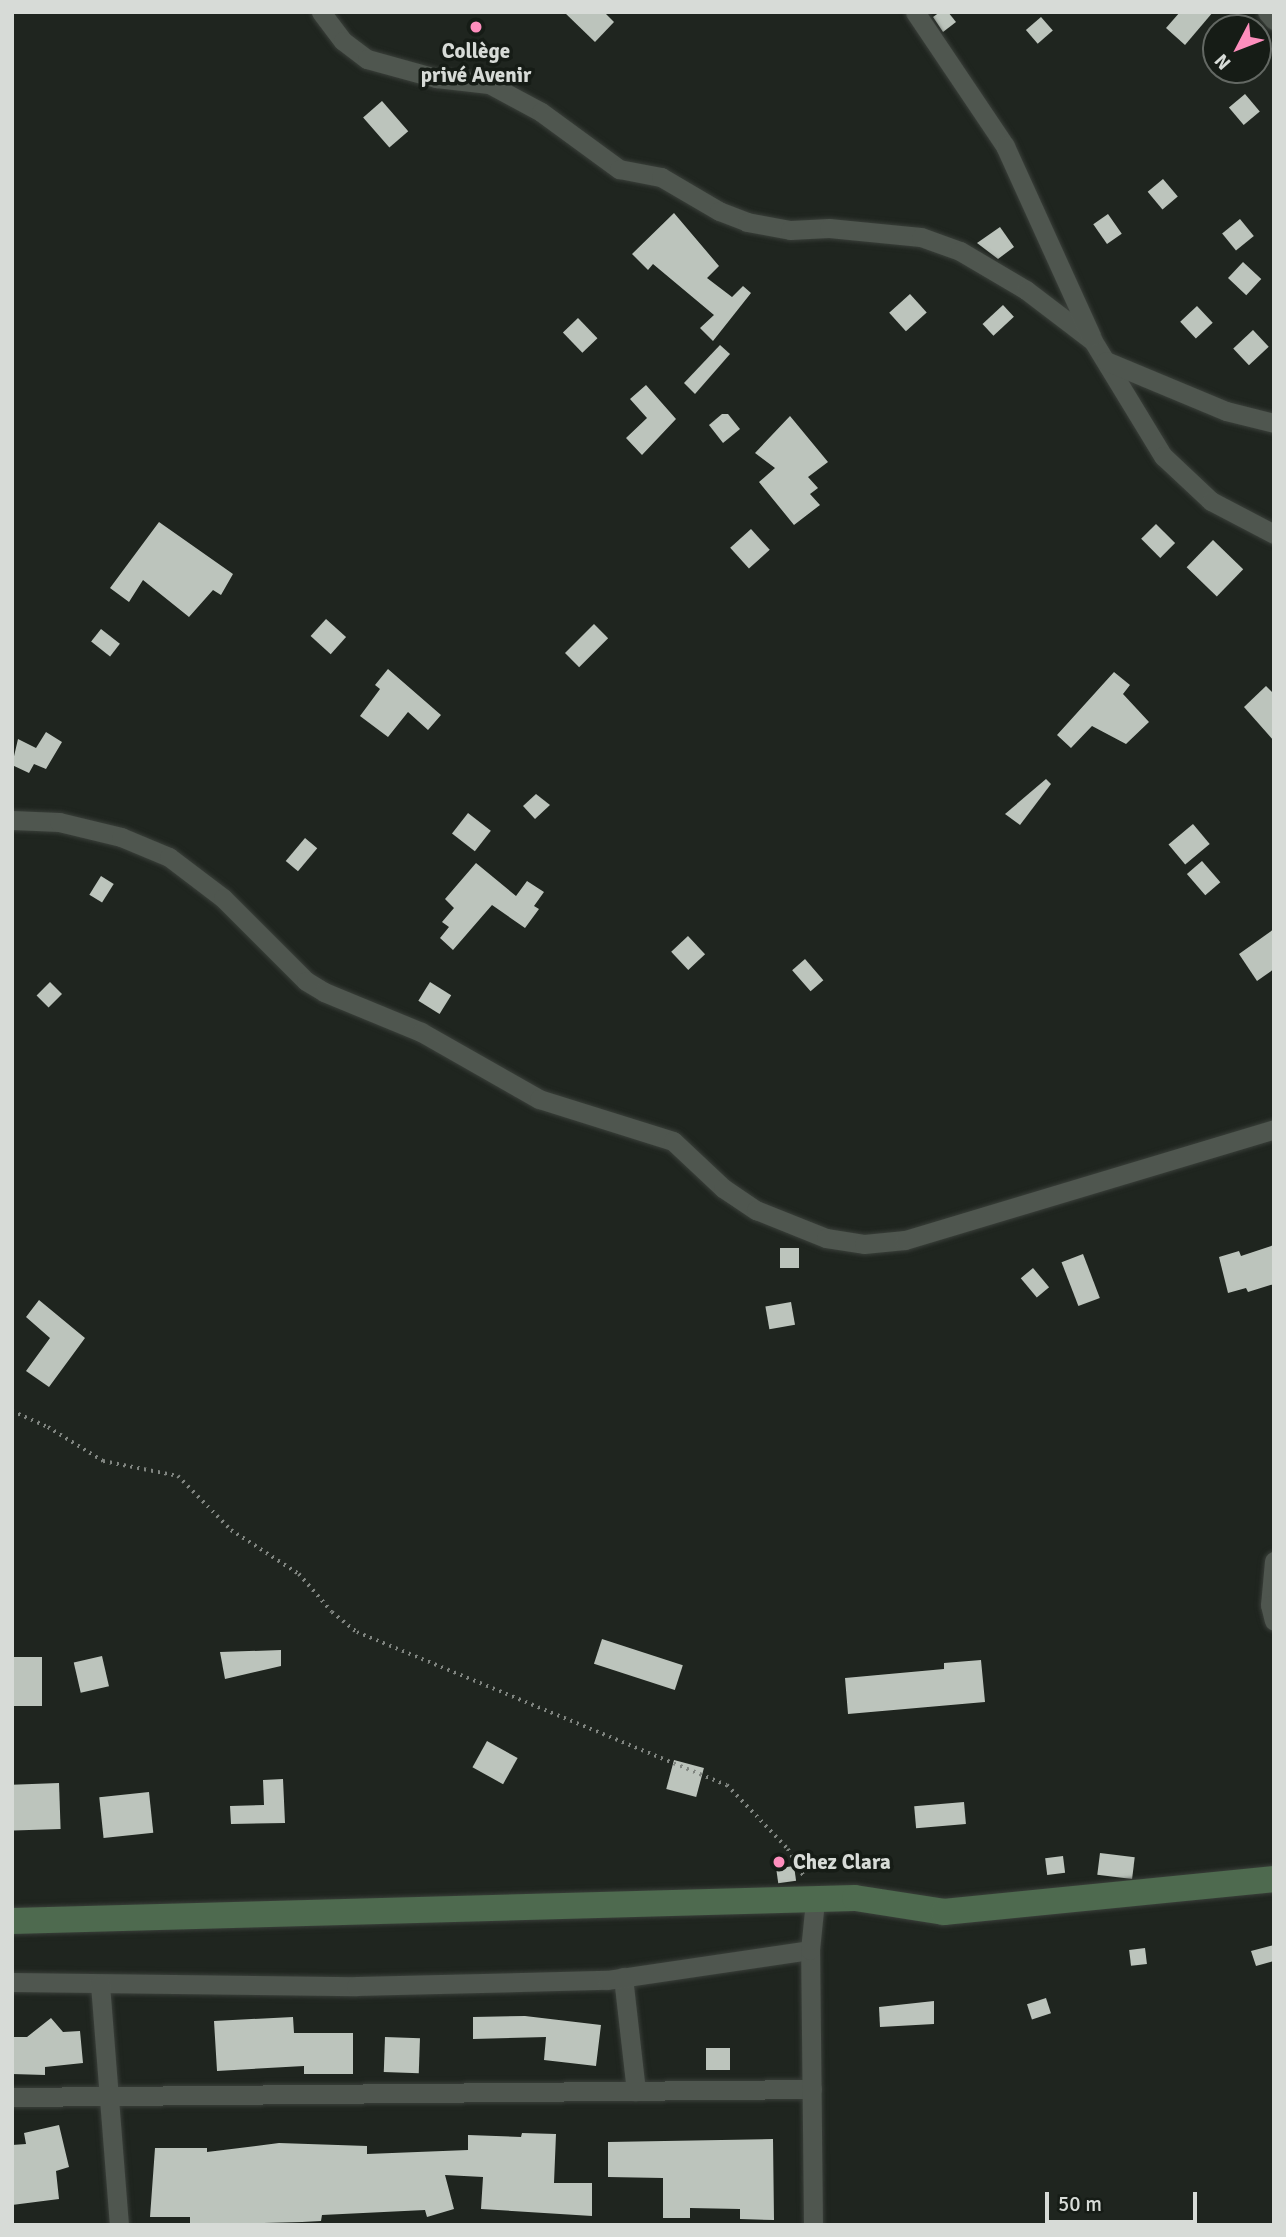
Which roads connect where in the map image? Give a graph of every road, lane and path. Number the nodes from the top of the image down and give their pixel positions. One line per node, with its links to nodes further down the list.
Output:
1 (321, 12): 5 (street)
2 (915, 12): 5 (street)
3 (1268, 12): 4 (street)
4 (1274, 20)
5 (1093, 341): 6 (street)
6 (1106, 361): 7 (street); 8 (street)
7 (1274, 423)
8 (1274, 534)
9 (12, 820): 10 (street)
10 (1274, 1129)
11 (12, 1411): 15 (path)
12 (1274, 1561): 13 (street)
13 (1274, 1621)
14 (1274, 1879): 15 (main road)
15 (815, 1901): 16 (main road); 17 (street)
16 (12, 1921)
17 (810, 1950): 18 (street); 21 (street)
18 (623, 1977): 20 (street); 22 (street)
19 (12, 1982): 20 (street)
20 (100, 1984): 23 (street)
21 (812, 2089): 22 (street); 26 (street)
22 (636, 2091): 23 (street)
23 (109, 2096): 24 (street); 25 (street)
24 (12, 2097)
25 (118, 2225)
26 (813, 2225)

